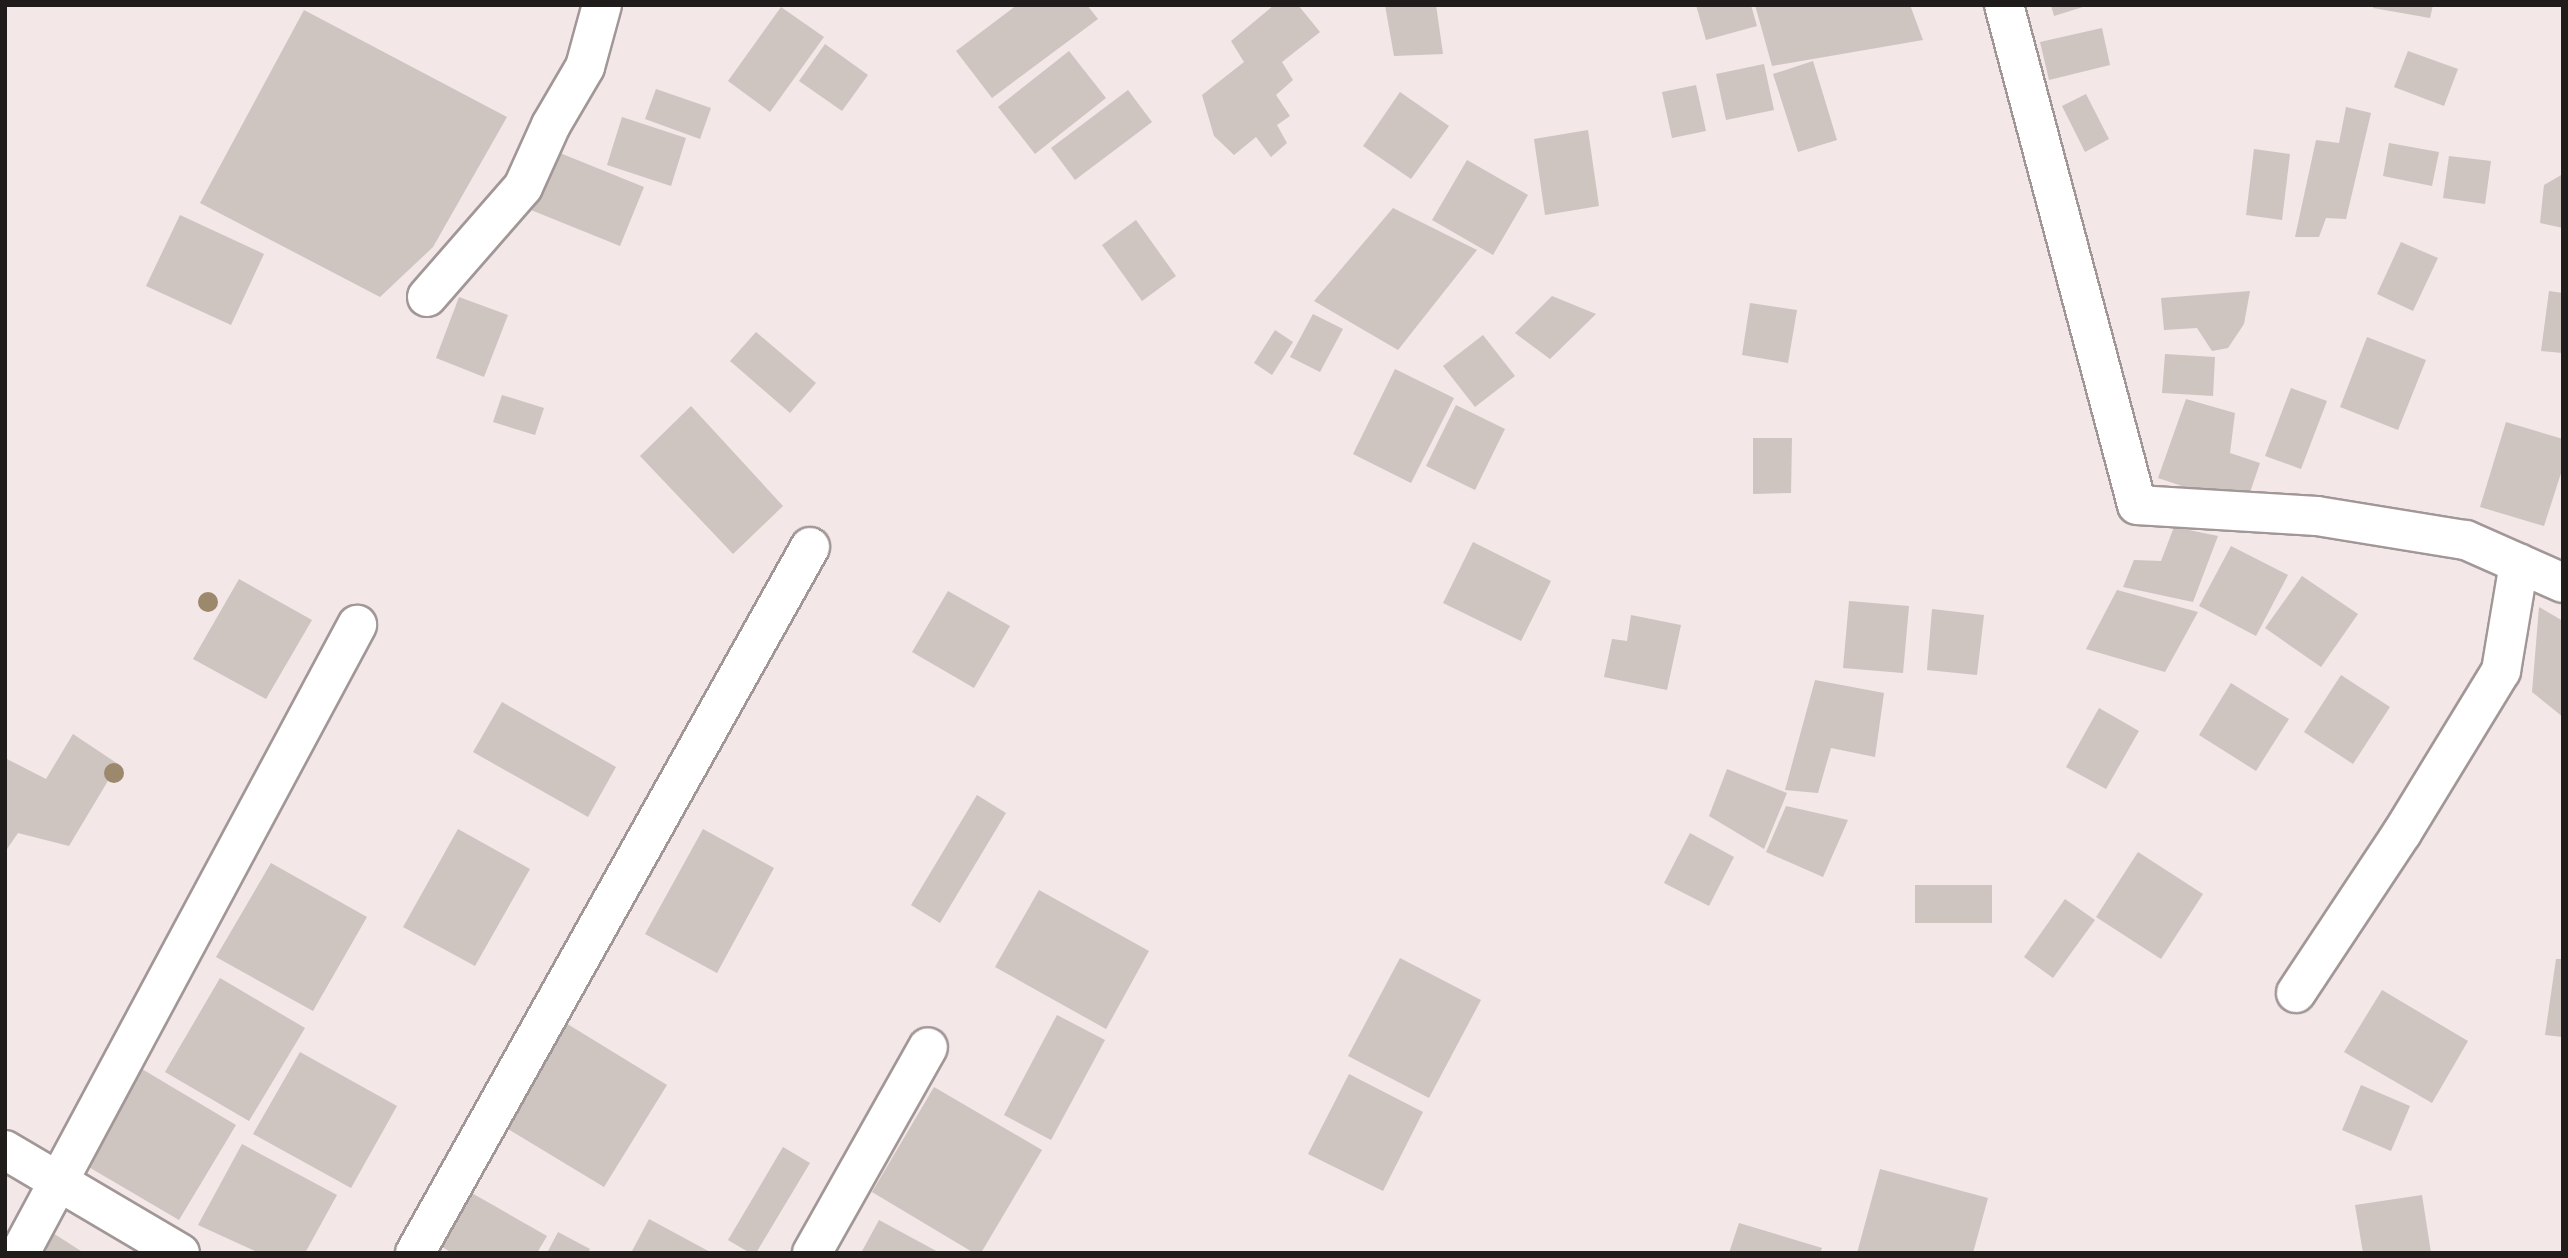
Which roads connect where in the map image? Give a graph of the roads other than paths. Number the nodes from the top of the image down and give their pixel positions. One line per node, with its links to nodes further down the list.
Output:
1 (602, 5): 3 (street)
2 (2004, 5): 5 (street)
3 (427, 297)
4 (810, 547): 14 (street)
5 (2519, 563): 6 (street); 8 (street)
6 (2563, 583)
7 (357, 625): 11 (street)
8 (2297, 993)
9 (928, 1047): 15 (street)
10 (5, 1150): 11 (street)
11 (60, 1182): 12 (street); 13 (street)
12 (20, 1253)
13 (180, 1253)
14 (415, 1253)
15 (811, 1253)

